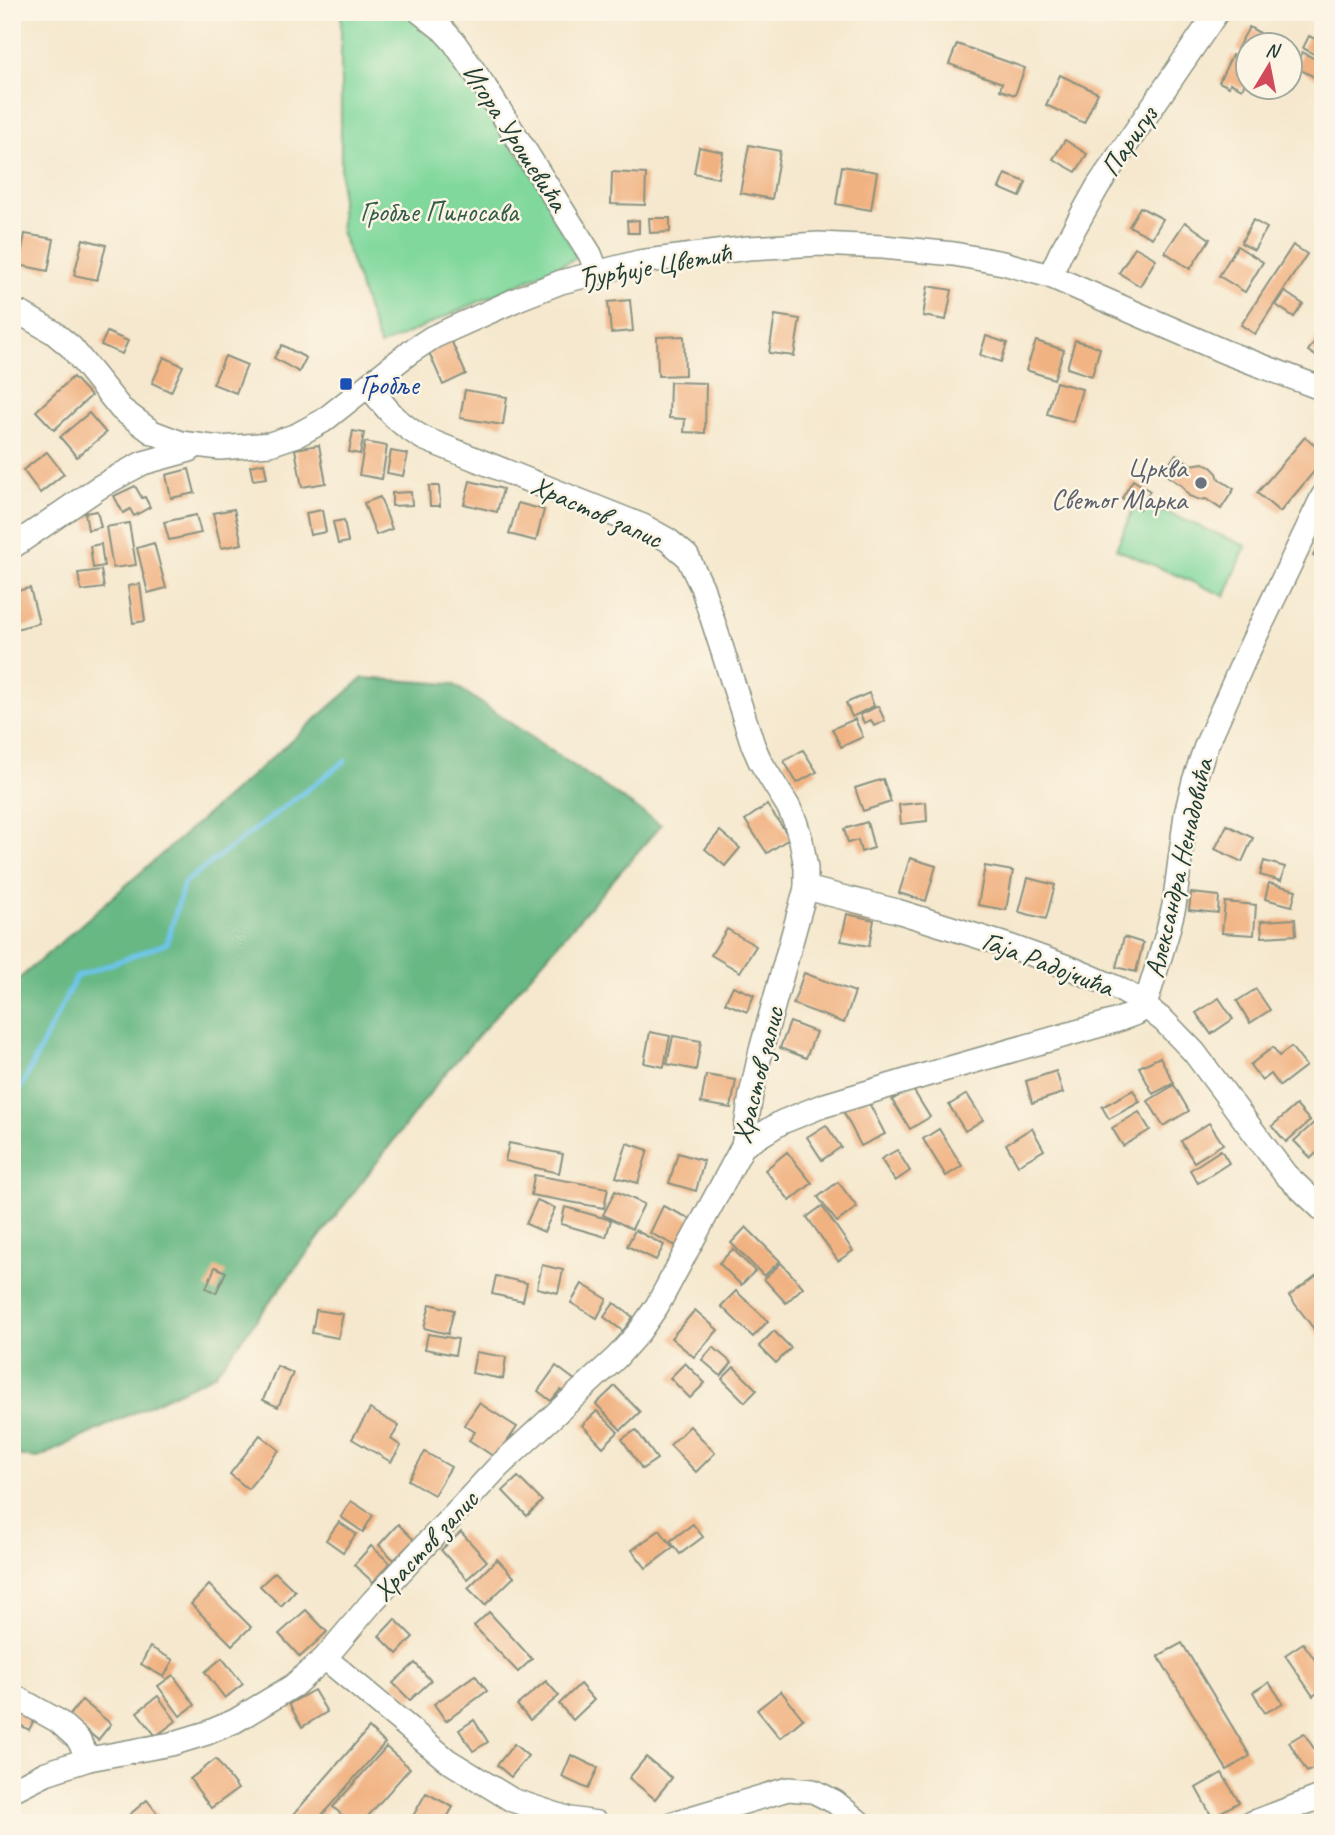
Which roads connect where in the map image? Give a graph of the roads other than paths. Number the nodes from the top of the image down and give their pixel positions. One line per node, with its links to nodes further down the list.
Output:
1 (420, 12): 3 (street, Игора Урошевића)
2 (1217, 12): 4 (street, Паригуз)
3 (597, 272): 4 (street, Ђурђије Цветић); 6 (street, Ђурђије Цветић)
4 (1050, 276): 7 (street, Ђурђије Цветић)
5 (12, 311): 8 (street, Ђурђије Цветић)
6 (369, 386): 8 (street, Ђурђије Цветић); 11 (street, Храстов запис)
7 (1323, 389)
8 (196, 445): 10 (street)
9 (1323, 496): 12 (street, Александра Ненадовића)
10 (12, 547)
11 (806, 887): 12 (street, Гаја Радојчића); 13 (street, Храстов запис)
12 (1144, 1004): 14 (street, Александра Ненадовића); 16 (street, Гаја Радојчића)
13 (751, 1095): 14 (street); 15 (street, Храстов запис)
14 (782, 1122): 15 (street, Александра Ненадовића)
15 (743, 1146): 17 (street, Храстов запис)
16 (1323, 1210)
17 (325, 1658): 19 (street, Храстов запис); 22 (street)
18 (12, 1695): 19 (street)
19 (89, 1759): 20 (street, Храстов запис)
20 (12, 1790)
21 (1323, 1796): 25 (street)
22 (597, 1823)
23 (674, 1823): 24 (street)
24 (860, 1823)
25 (1252, 1823)

